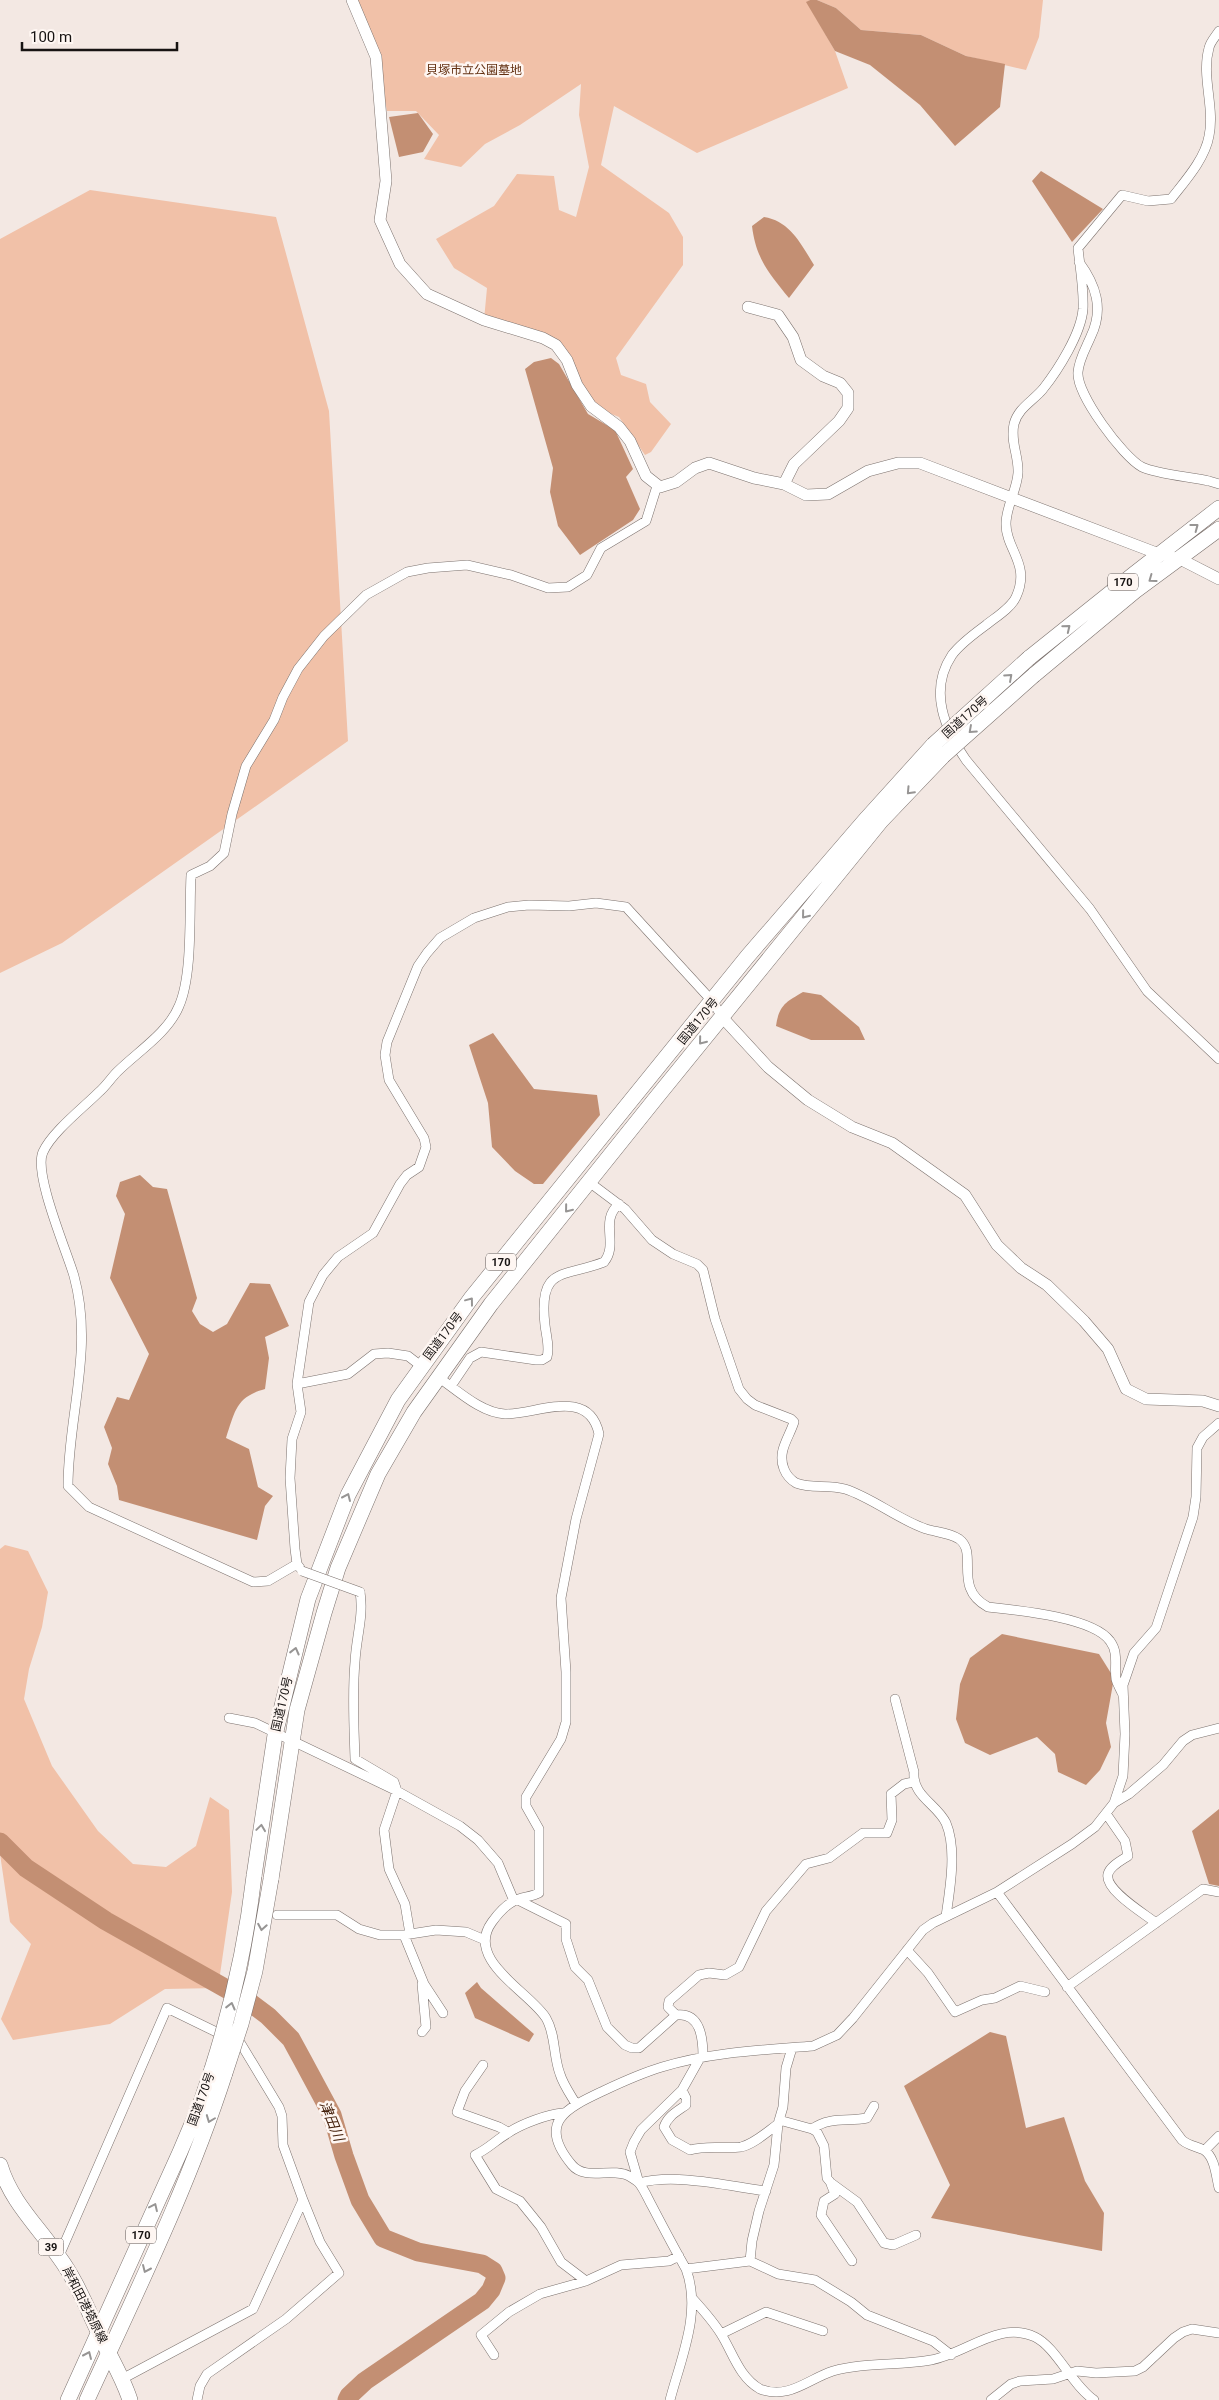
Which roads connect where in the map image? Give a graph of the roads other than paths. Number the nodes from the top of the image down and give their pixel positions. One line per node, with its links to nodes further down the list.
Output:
1 (352, 0): 7 (street)
2 (1219, 31): 3 (street)
3 (1079, 262): 6 (street); 8 (street)
4 (748, 307): 5 (street)
5 (784, 484): 7 (street); 8 (street)
6 (1219, 484)
7 (660, 487): 26 (street)
8 (1011, 498): 11 (street); 17 (street)
9 (1219, 508): 11 (main road, 国道170号 / 170, one-way to 9)
10 (1219, 529): 12 (main road, 国道170号 / 170)
11 (1160, 554): 12 (street); 14 (main road, 国道170号 / 170, one-way to 11, bridge)
12 (1180, 559): 13 (street); 14 (main road, 国道170号 / 170, one-way to 14, bridge)
13 (1219, 579)
14 (938, 750): 15 (main road, 国道170号 / 170); 16 (main road, 国道170号 / 170, one-way to 16)
15 (713, 1002): 16 (street); 20 (main road, 国道170号 / 170, one-way to 15); 22 (street)
16 (722, 1017): 18 (main road, 国道170号 / 170, one-way to 18); 24 (street)
17 (1219, 1059)
18 (589, 1182): 19 (street); 21 (main road, 国道170号 / 170, one-way to 21)
19 (619, 1204): 23 (street); 27 (street)
20 (421, 1366): 22 (street); 31 (main road, 国道170号 / 170, one-way to 20)
21 (438, 1377): 23 (street); 32 (main road, 国道170号 / 170)
22 (297, 1384): 26 (street)
23 (451, 1386): 39 (street)
24 (1219, 1406)
25 (1219, 1423): 27 (street)
26 (299, 1567): 34 (street, bridge)
27 (1123, 1694): 35 (street)
28 (895, 1699): 33 (street)
29 (229, 1718): 31 (street)
30 (1219, 1728): 35 (street)
31 (275, 1734): 32 (street); 55 (main road, 国道170号 / 170, one-way to 31, bridge)
32 (292, 1742): 34 (street); 55 (main road, 国道170号 / 170, one-way to 55, bridge)
33 (913, 1782): 41 (street); 50 (street)
34 (397, 1791): 39 (street); 43 (street)
35 (1114, 1803): 36 (street)
36 (1107, 1815): 37 (street); 42 (street)
37 (996, 1892): 41 (street); 47 (street)
38 (1219, 1892): 42 (street)
39 (516, 1900): 44 (street); 50 (street)
40 (277, 1915): 43 (street)
41 (946, 1916): 45 (street)
42 (1156, 1922): 47 (street)
43 (407, 1934): 44 (street); 46 (street)
44 (485, 1940): 57 (street)
45 (907, 1950): 48 (street); 52 (street)
46 (421, 1979): 49 (street); 51 (street)
47 (1067, 1987): 64 (street)
48 (1045, 1992)
49 (443, 2013)
50 (676, 2015): 53 (street)
51 (422, 2032)
52 (792, 2048): 53 (street); 60 (street)
53 (702, 2058): 56 (street); 57 (street)
54 (483, 2065): 62 (street)
55 (218, 2071): 80 (main road, 国道170号 / 170, one-way to 55); 83 (main road, 国道170号 / 170, one-way to 83)
56 (682, 2090): 60 (street); 66 (street)
57 (576, 2104): 59 (street)
58 (874, 2106): 61 (street)
59 (563, 2112): 62 (street); 66 (street)
60 (778, 2122): 61 (street); 69 (street)
61 (812, 2129): 67 (street)
62 (508, 2132): 77 (street)
63 (1219, 2136): 64 (street)
64 (1205, 2150): 68 (street)
65 (0, 2165): 72 (main road, 岸和田港塔原線 / 39)
66 (639, 2183): 69 (street); 73 (street)
67 (831, 2183): 71 (street); 74 (street)
68 (1219, 2188)
69 (766, 2191): 75 (street)
70 (303, 2200): 72 (street); 87 (street); 92 (street)
71 (916, 2235)
72 (58, 2256): 80 (main road, 岸和田港塔原線 / 39)
73 (679, 2256): 76 (street); 77 (street)
74 (852, 2260)
75 (750, 2261): 76 (street); 85 (street)
76 (686, 2269): 78 (street)
77 (586, 2281): 84 (street)
78 (693, 2299): 82 (street); 93 (street)
79 (823, 2331): 82 (street)
80 (98, 2332): 83 (main road, 岸和田港塔原線 / 39); 89 (main road, 国道170号 / 170, one-way to 80)
81 (1219, 2333): 86 (street)
82 (721, 2334): 88 (street)
83 (109, 2352): 87 (main road, 岸和田港塔原線 / 39); 90 (main road, 国道170号 / 170)
84 (494, 2355)
85 (951, 2355): 86 (street); 88 (street)
86 (1067, 2373): 94 (street); 95 (street)
87 (122, 2379): 91 (main road, 岸和田港塔原線 / 39)
88 (795, 2396)
89 (68, 2400)
90 (88, 2400)
91 (130, 2400)
92 (198, 2400)
93 (670, 2400)
94 (991, 2400)
95 (1094, 2400)

